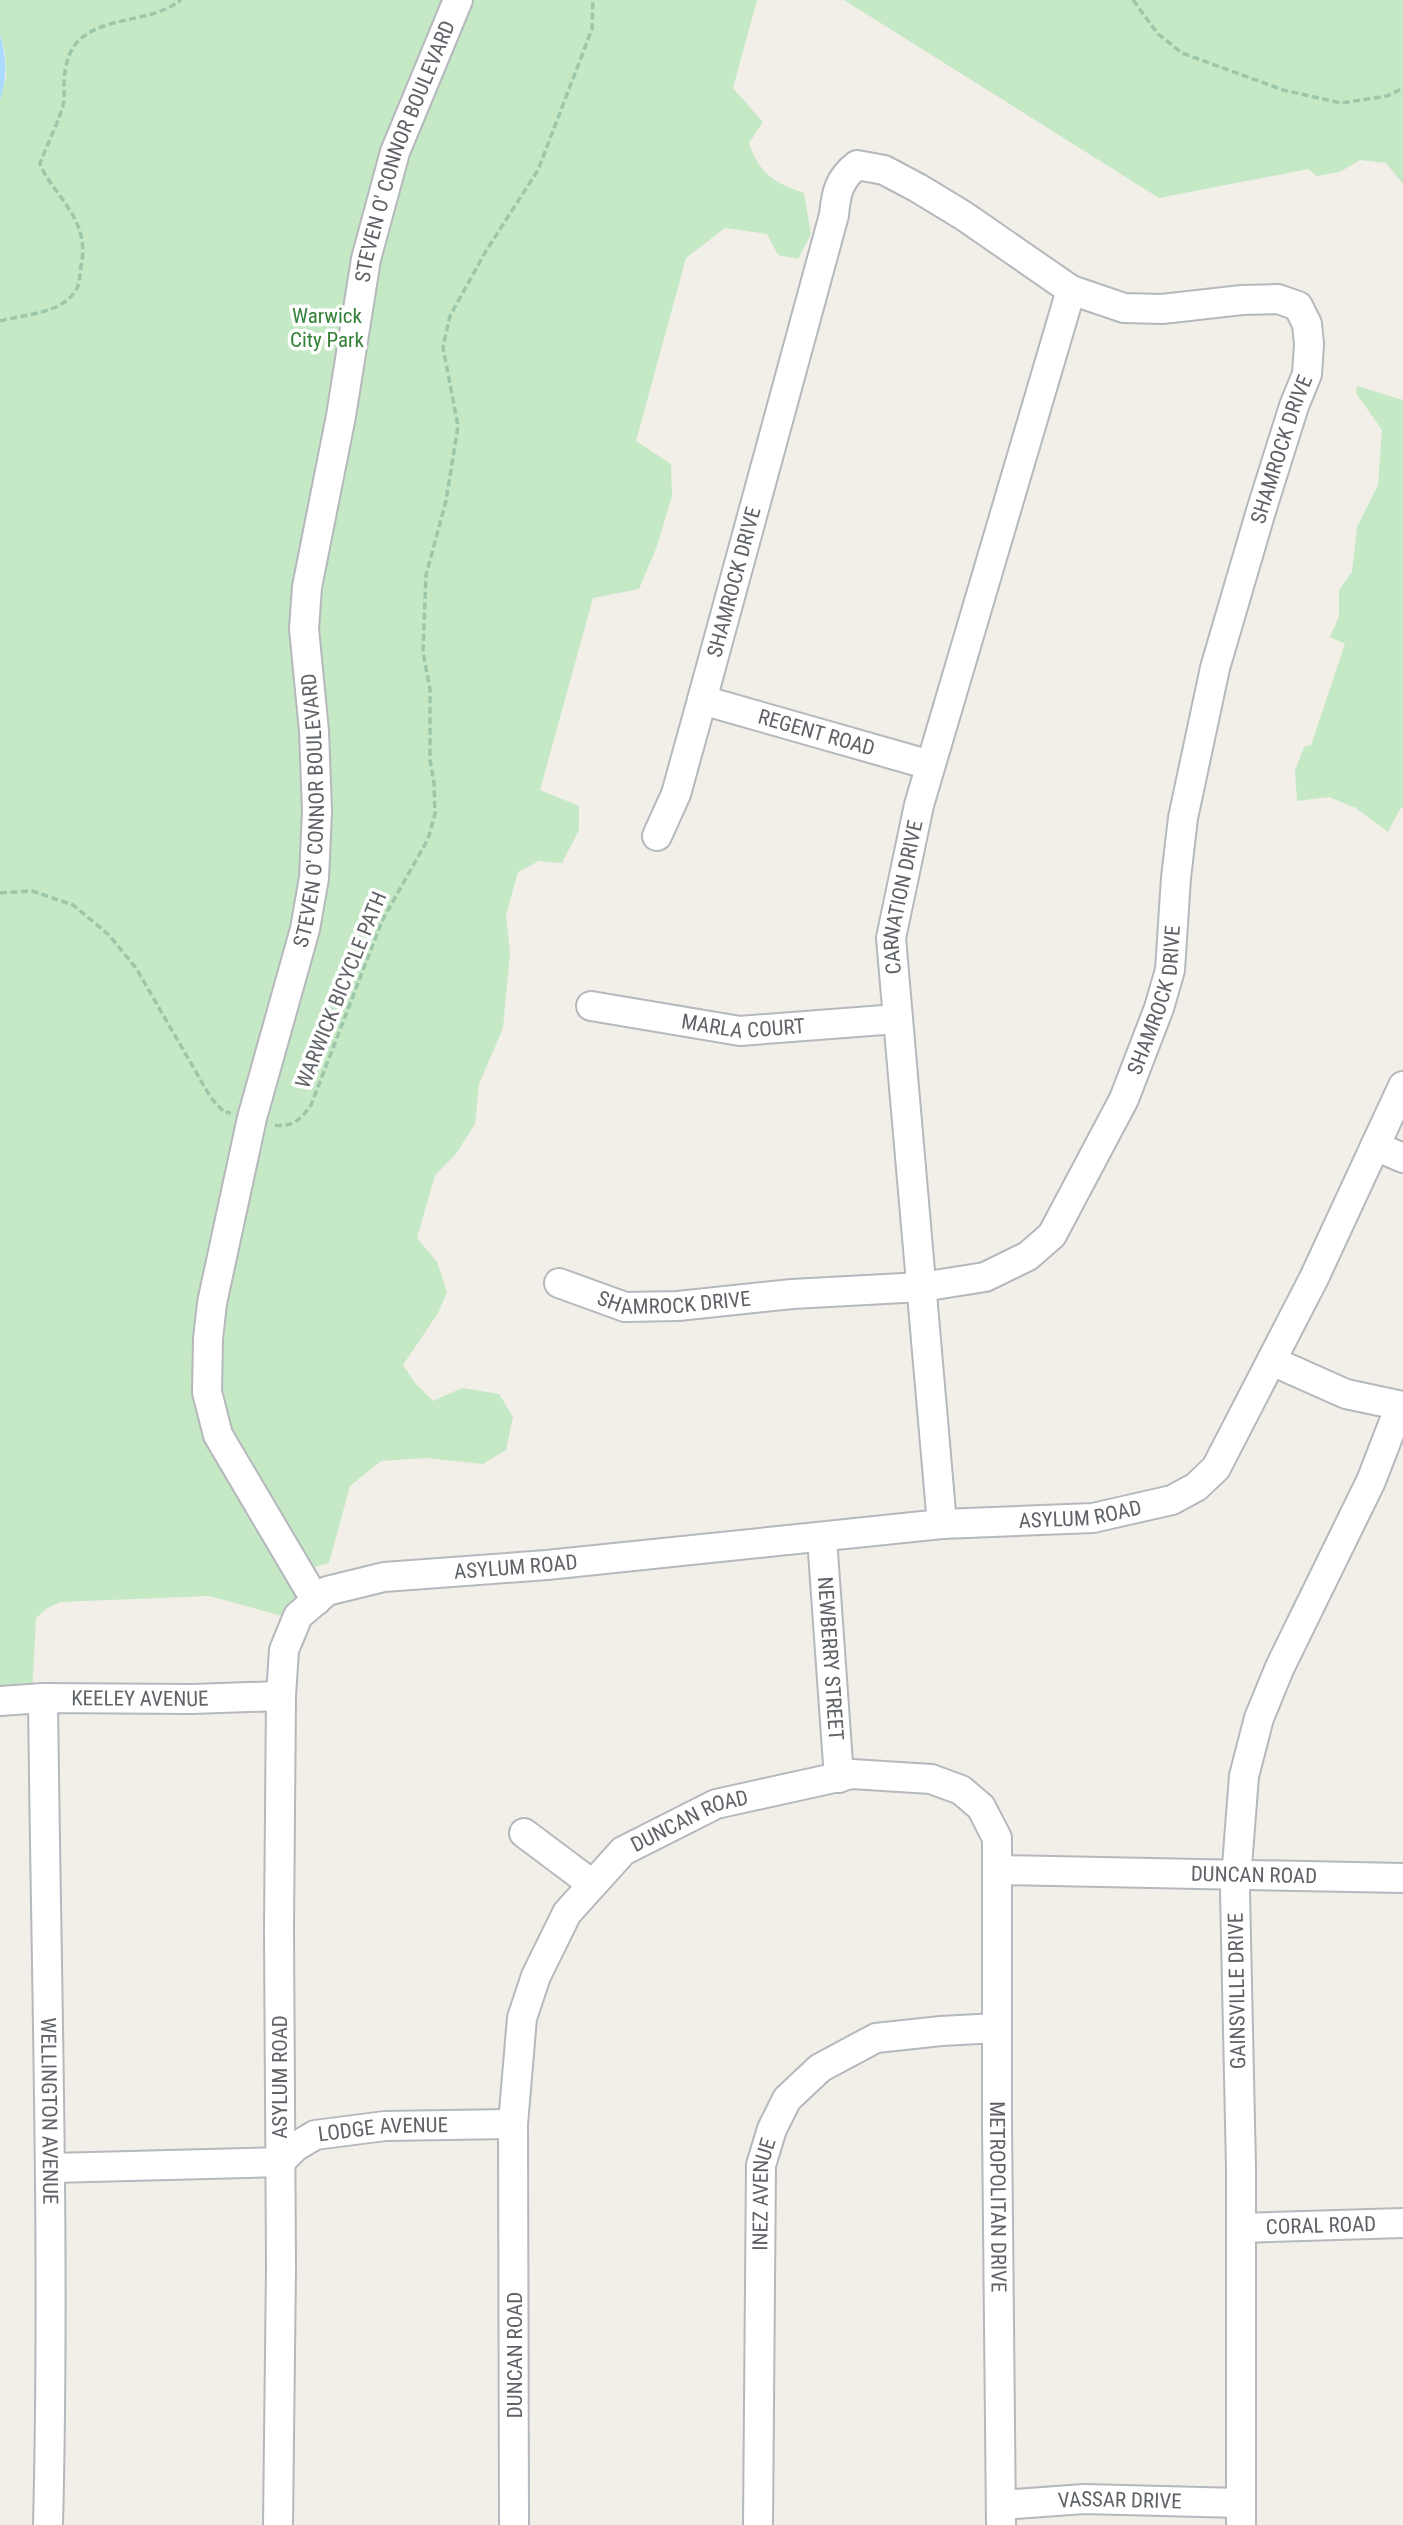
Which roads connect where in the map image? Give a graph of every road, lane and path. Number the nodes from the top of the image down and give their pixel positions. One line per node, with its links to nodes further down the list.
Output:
1 (181, 0): 7 (path)
2 (457, 0): 15 (street, STEVEN O' CONNOR BOULEVARD)
3 (593, 0): 15 (path, WARWICK BICYCLE PATH)
4 (1133, 0): 5 (path)
5 (1403, 88)
6 (1071, 290): 8 (street, SHAMROCK DRIVE); 9 (street, CARNATION DRIVE); 19 (street, SHAMROCK DRIVE)
7 (0, 321)
8 (702, 700): 9 (street, REGENT ROAD); 10 (street, SHAMROCK DRIVE)
9 (930, 765): 13 (street, CARNATION DRIVE)
10 (657, 836)
11 (0, 893): 15 (path, WARWICK BICYCLE PATH)
12 (591, 1006): 13 (street, MARLA COURT)
13 (897, 1019): 19 (street, CARNATION DRIVE)
14 (1403, 1086): 16 (street, ASYLUM ROAD)
15 (251, 1118): 24 (street, STEVEN O' CONNOR BOULEVARD)
16 (1375, 1146): 17 (street); 20 (street, ASYLUM ROAD)
17 (1403, 1157)
18 (559, 1283): 19 (street, SHAMROCK DRIVE)
19 (922, 1287): 22 (street, CARNATION DRIVE)
20 (1272, 1361): 21 (street); 22 (street, ASYLUM ROAD)
21 (1401, 1406): 31 (street, GAINSVILLE DRIVE)
22 (942, 1524): 23 (street, ASYLUM ROAD)
23 (822, 1538): 24 (street, ASYLUM ROAD); 28 (street, NEWBERRY STREET)
24 (316, 1601): 25 (street, ASYLUM ROAD)
25 (281, 1696): 26 (street, KEELEY AVENUE); 36 (street, ASYLUM ROAD)
26 (43, 1698): 27 (street, KEELEY AVENUE); 37 (street, WELLINGTON AVENUE)
27 (0, 1701)
28 (839, 1778): 30 (street, DUNCAN ROAD); 33 (street, DUNCAN ROAD)
29 (524, 1833): 33 (street)
30 (998, 1870): 31 (street, DUNCAN ROAD); 34 (street, METROPOLITAN DRIVE)
31 (1235, 1876): 32 (street, DUNCAN ROAD); 39 (street, GAINSVILLE DRIVE)
32 (1403, 1878)
33 (592, 1884): 35 (street, DUNCAN ROAD)
34 (998, 2028): 41 (street, METROPOLITAN DRIVE); 45 (street, INEZ AVENUE)
35 (513, 2124): 36 (street, LODGE AVENUE); 44 (street, DUNCAN ROAD)
36 (280, 2162): 37 (street); 43 (street, ASYLUM ROAD)
37 (52, 2168): 42 (street, WELLINGTON AVENUE)
38 (1403, 2223): 39 (street, CORAL ROAD)
39 (1241, 2228): 40 (street, GAINSVILLE DRIVE)
40 (1241, 2514): 41 (street, VASSAR DRIVE)
41 (1001, 2515)
42 (48, 2525)
43 (278, 2525)
44 (514, 2525)
45 (758, 2525)

